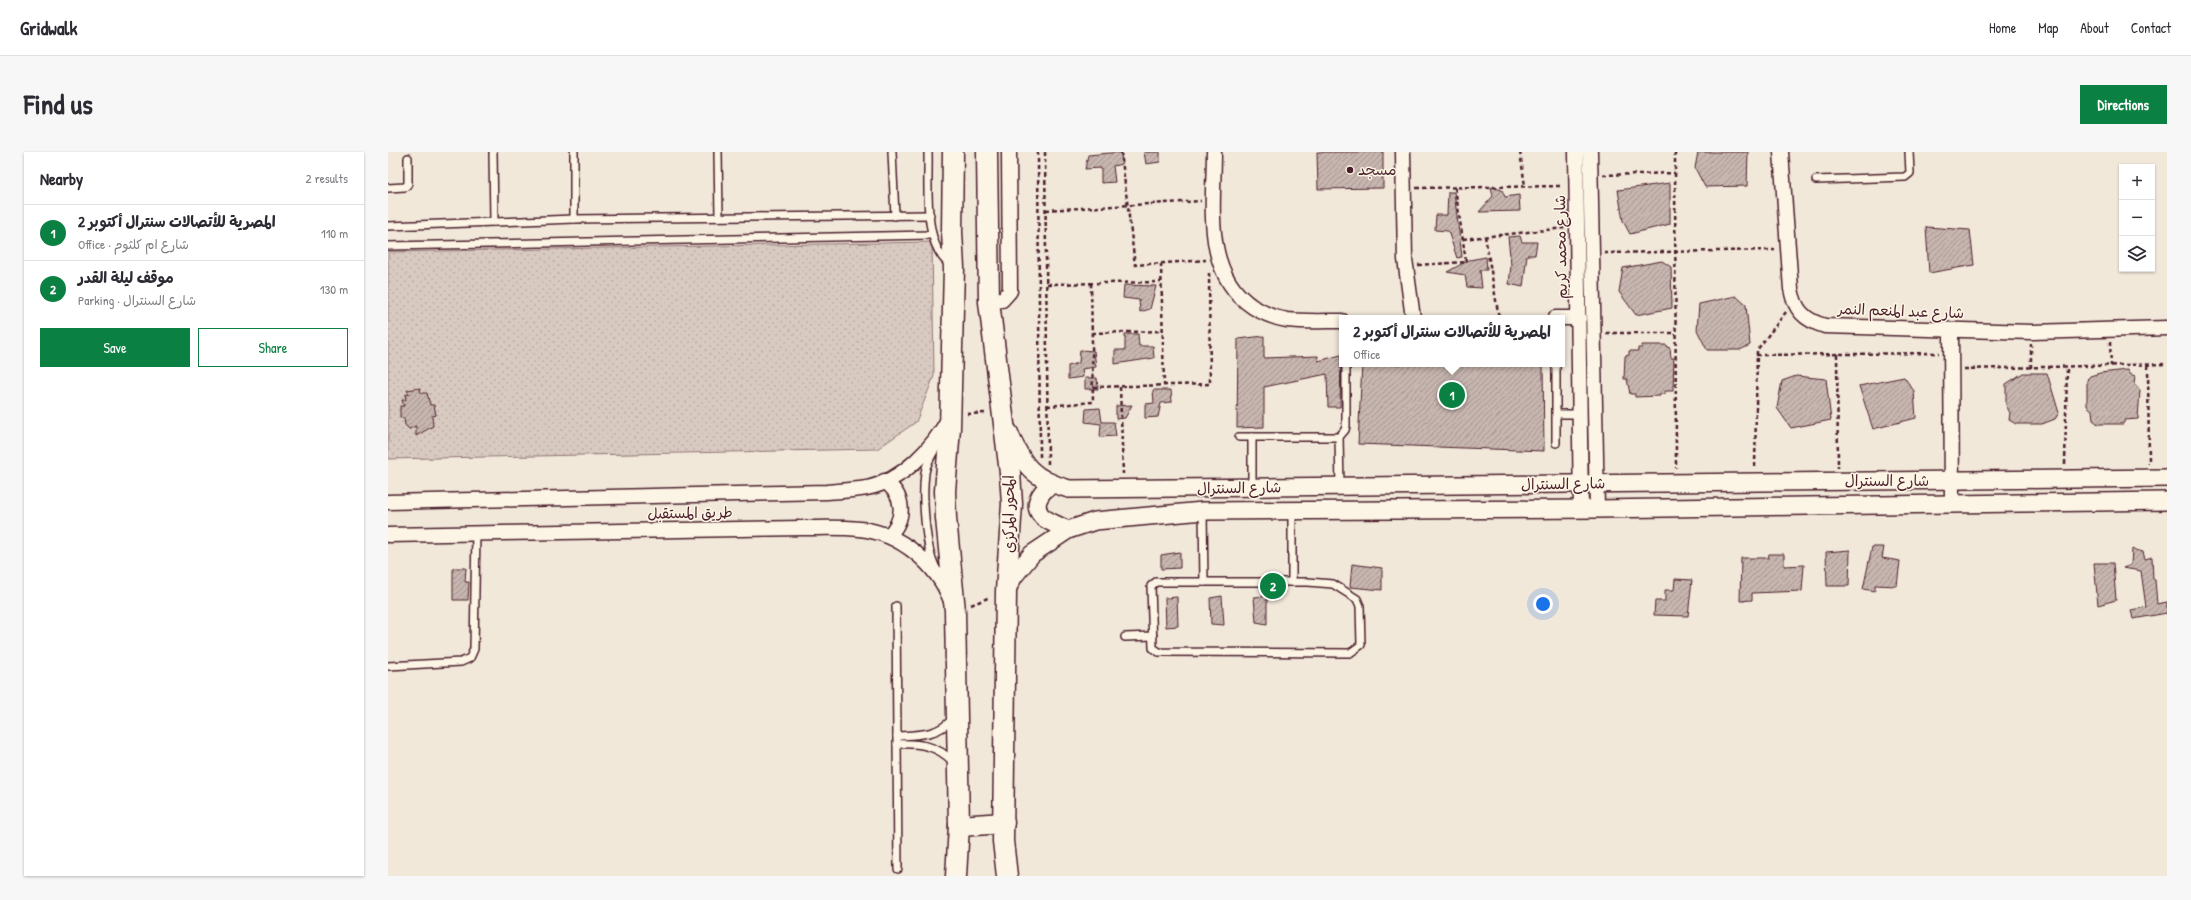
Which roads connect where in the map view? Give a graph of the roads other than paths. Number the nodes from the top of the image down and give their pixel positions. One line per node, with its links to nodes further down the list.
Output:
1 (493, 152): 22 (lane)
2 (574, 152): 21 (lane)
3 (718, 152): 20 (lane)
4 (892, 152): 19 (lane)
5 (928, 152): 18 (lane)
6 (953, 152): 26 (main road)
7 (987, 152): 27 (main road, المحور المركزى)
8 (1008, 152): 27 (street)
9 (1214, 152): 31 (street)
10 (1403, 152): 28 (street)
11 (1576, 152): 30 (street, شارع محمد كريم)
12 (1590, 152): 48 (street, شارع محمد كريم)
13 (1781, 152): 33 (street, شارع عبد المنعم النمر)
14 (1909, 152): 16 (lane)
15 (408, 158): 17 (lane)
16 (1816, 180)
17 (388, 188)
18 (930, 214): 19 (lane); 24 (lane)
19 (895, 216): 20 (lane)
20 (719, 217): 21 (lane)
21 (574, 219): 22 (lane)
22 (494, 222): 23 (lane)
23 (388, 226)
24 (931, 235): 25 (lane); 26 (lane)
25 (388, 246)
26 (954, 268): 39 (main road)
27 (989, 302): 36 (main road, المحور المركزى)
28 (1413, 315)
29 (1565, 318): 30 (street)
30 (1579, 318): 38 (street, شارع محمد كريم)
31 (1339, 320)
32 (2167, 328): 33 (street, شارع عبد المنعم النمر)
33 (1951, 330): 45 (street)
34 (1556, 367): 37 (lane)
35 (1346, 368): 42 (lane)
36 (1001, 412): 47 (street, شارع السنترال); 63 (main road, المحور المركزى)
37 (1556, 414): 38 (lane); 43 (lane)
38 (1580, 414): 48 (street, شارع محمد كريم)
39 (950, 422): 46 (street, طريق المستقبل); 65 (main road)
40 (1239, 437): 41 (lane)
41 (1252, 437): 42 (lane); 50 (lane)
42 (1339, 437): 49 (lane)
43 (1556, 443)
44 (2167, 478): 45 (street, شارع السنترال)
45 (1952, 480): 48 (street, شارع السنترال); 53 (street)
46 (884, 481): 52 (street, طريق المستقبل); 60 (street)
47 (1047, 482): 50 (street, شارع السنترال); 57 (street)
48 (1588, 484): 49 (street, شارع السنترال); 54 (street, شارع محمد كريم)
49 (1340, 487): 50 (street, شارع السنترال)
50 (1252, 488)
51 (2167, 501): 53 (street, شارع السنترال)
52 (388, 502)
53 (1952, 504): 54 (street, شارع السنترال)
54 (1589, 509): 56 (street, شارع السنترال)
55 (1203, 511): 56 (street, شارع السنترال); 57 (street, شارع السنترال); 61 (lane)
56 (1292, 511): 62 (lane)
57 (1068, 530): 63 (street, شارع السنترال)
58 (476, 532): 59 (street, طريق المستقبل); 60 (street, طريق المستقبل); 68 (lane)
59 (388, 535)
60 (888, 536): 65 (street, طريق المستقبل)
61 (1204, 582): 62 (lane); 66 (lane)
62 (1292, 582): 66 (lane)
63 (1006, 591): 72 (main road, المحور المركزى)
64 (896, 606): 70 (lane)
65 (955, 611): 69 (main road)
66 (1153, 636): 67 (lane)
67 (1125, 637)
68 (388, 666)
69 (957, 713): 70 (lane); 71 (main road)
70 (897, 740): 71 (lane); 74 (lane)
71 (958, 767): 73 (main road)
72 (1004, 823): 73 (main road); 76 (main road, المحور المركزى)
73 (959, 826): 75 (main road)
74 (898, 869)
75 (956, 876)
76 (1007, 876)

